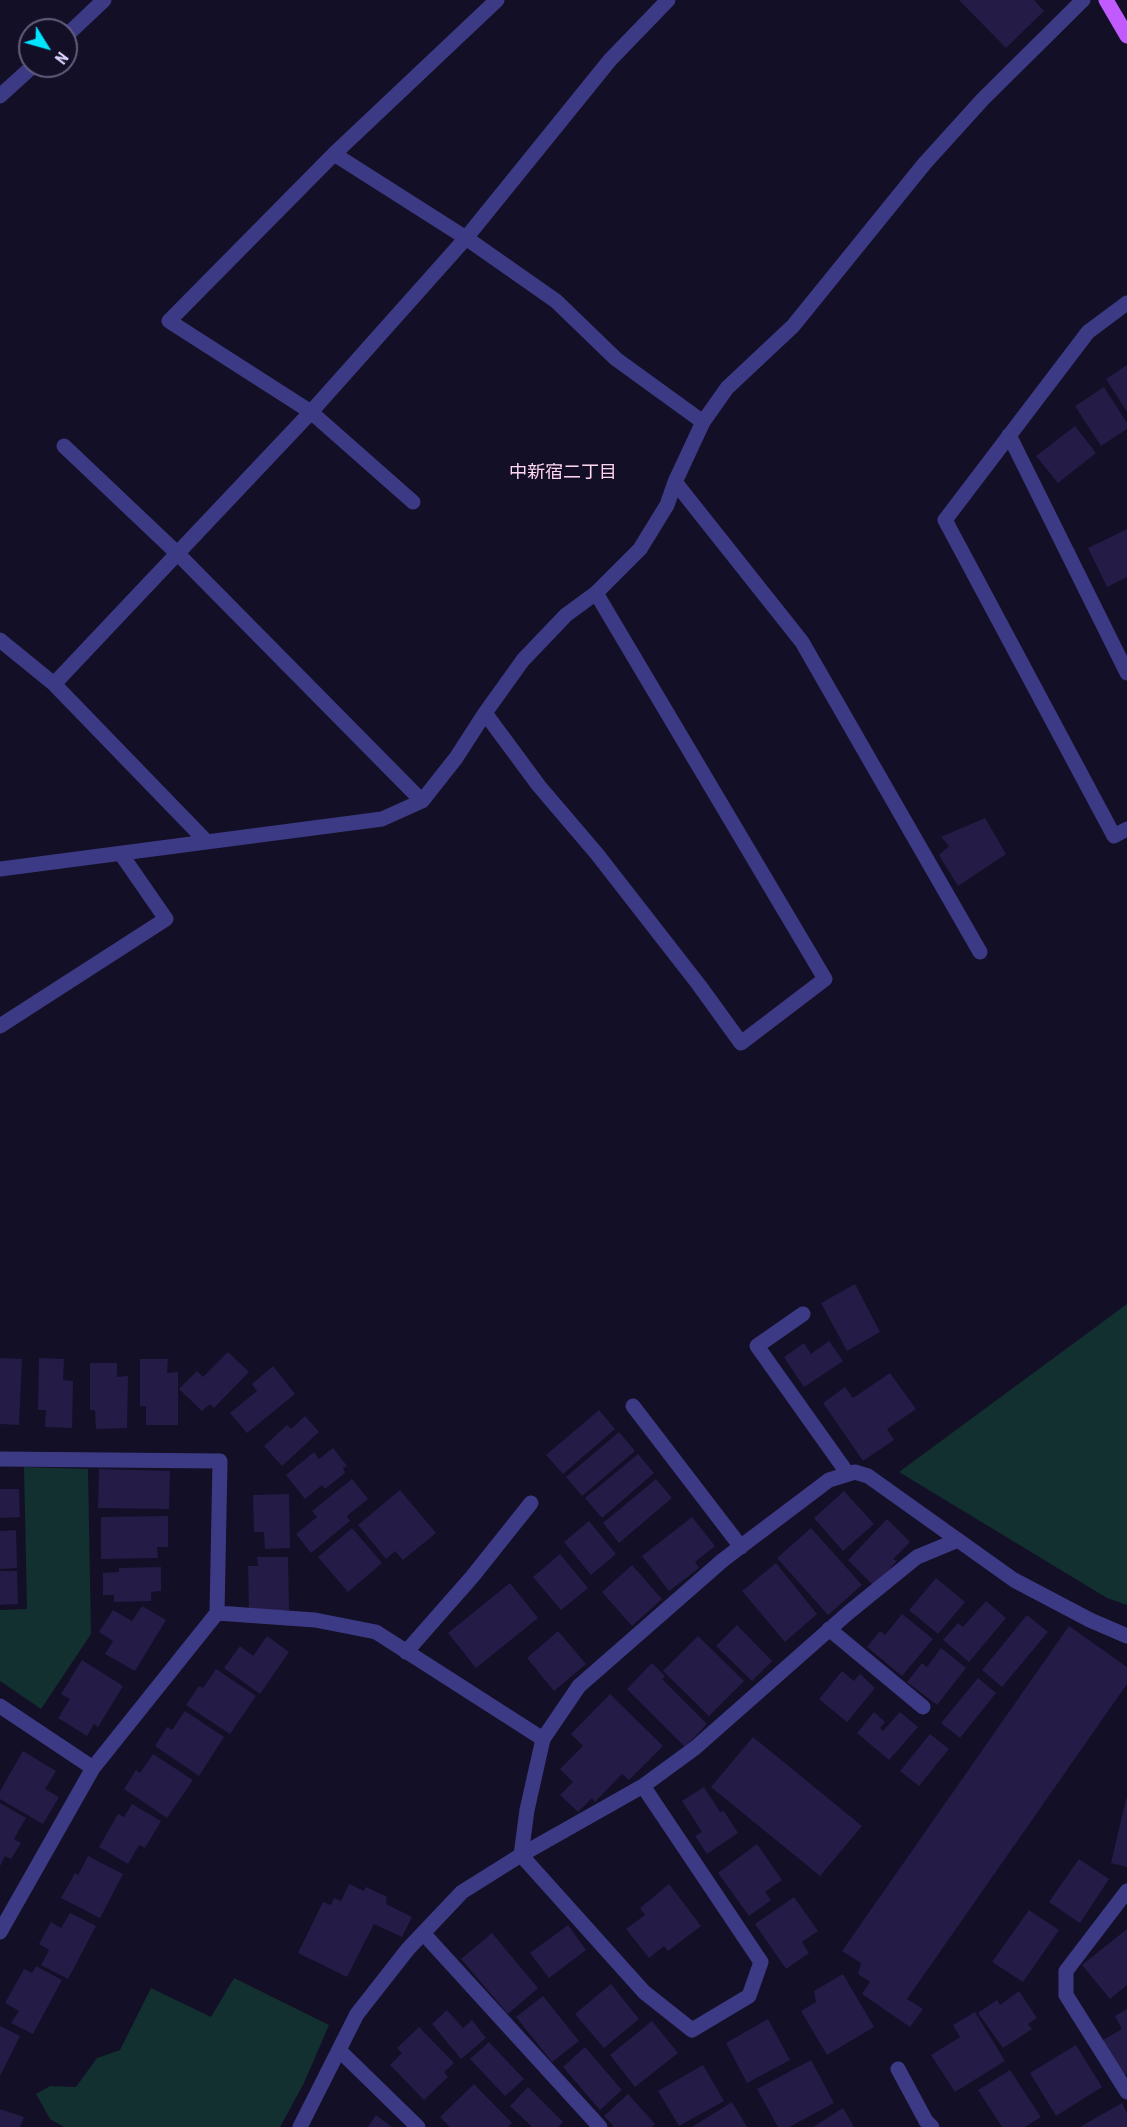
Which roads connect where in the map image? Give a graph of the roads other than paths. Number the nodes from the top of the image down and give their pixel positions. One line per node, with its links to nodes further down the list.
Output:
1 (104, 0): 6 (street)
2 (497, 0): 10 (street)
3 (668, 0): 11 (street)
4 (1083, 0): 14 (street)
5 (1106, 0): 7 (main road)
6 (78, 25)
7 (1127, 36)
8 (20, 78): 9 (street)
9 (0, 96)
10 (334, 154): 11 (street); 13 (street)
11 (466, 238): 13 (street); 14 (street)
12 (1127, 303): 15 (street)
13 (311, 412): 18 (street); 19 (street)
14 (702, 422): 17 (street)
15 (1009, 435): 22 (street); 27 (street)
16 (64, 446): 19 (street)
17 (675, 482): 20 (street); 31 (street)
18 (413, 502)
19 (179, 555): 24 (street); 26 (street)
20 (596, 593): 25 (street); 25 (street)
21 (0, 640): 24 (street)
22 (1123, 653): 23 (street)
23 (1127, 673)
24 (54, 684): 28 (street)
25 (485, 713): 26 (street)
26 (422, 801): 28 (street)
27 (1127, 829)
28 (205, 840): 29 (street)
29 (121, 854): 30 (street); 32 (street)
30 (0, 869)
31 (980, 952)
32 (2, 1020)
33 (803, 1314): 36 (street)
34 (633, 1406): 39 (street)
35 (0, 1459): 40 (street)
36 (848, 1474): 38 (street); 39 (street)
37 (531, 1503): 43 (street)
38 (958, 1540): 41 (street); 42 (street)
39 (741, 1547): 46 (street)
40 (217, 1613): 43 (street); 47 (street)
41 (829, 1629): 45 (street); 48 (street)
42 (1127, 1636)
43 (406, 1652): 46 (street)
44 (0, 1706): 47 (street)
45 (923, 1707)
46 (543, 1739): 49 (street)
47 (93, 1768): 51 (street)
48 (643, 1786): 49 (street); 49 (street)
49 (521, 1855): 52 (street)
50 (1127, 1892): 55 (street)
51 (0, 1932)
52 (423, 1933): 53 (street); 59 (street)
53 (340, 2051): 57 (street); 58 (street)
54 (898, 2069): 56 (street)
55 (1127, 2092)
56 (925, 2125)
57 (300, 2127)
58 (418, 2127)
59 (600, 2127)

